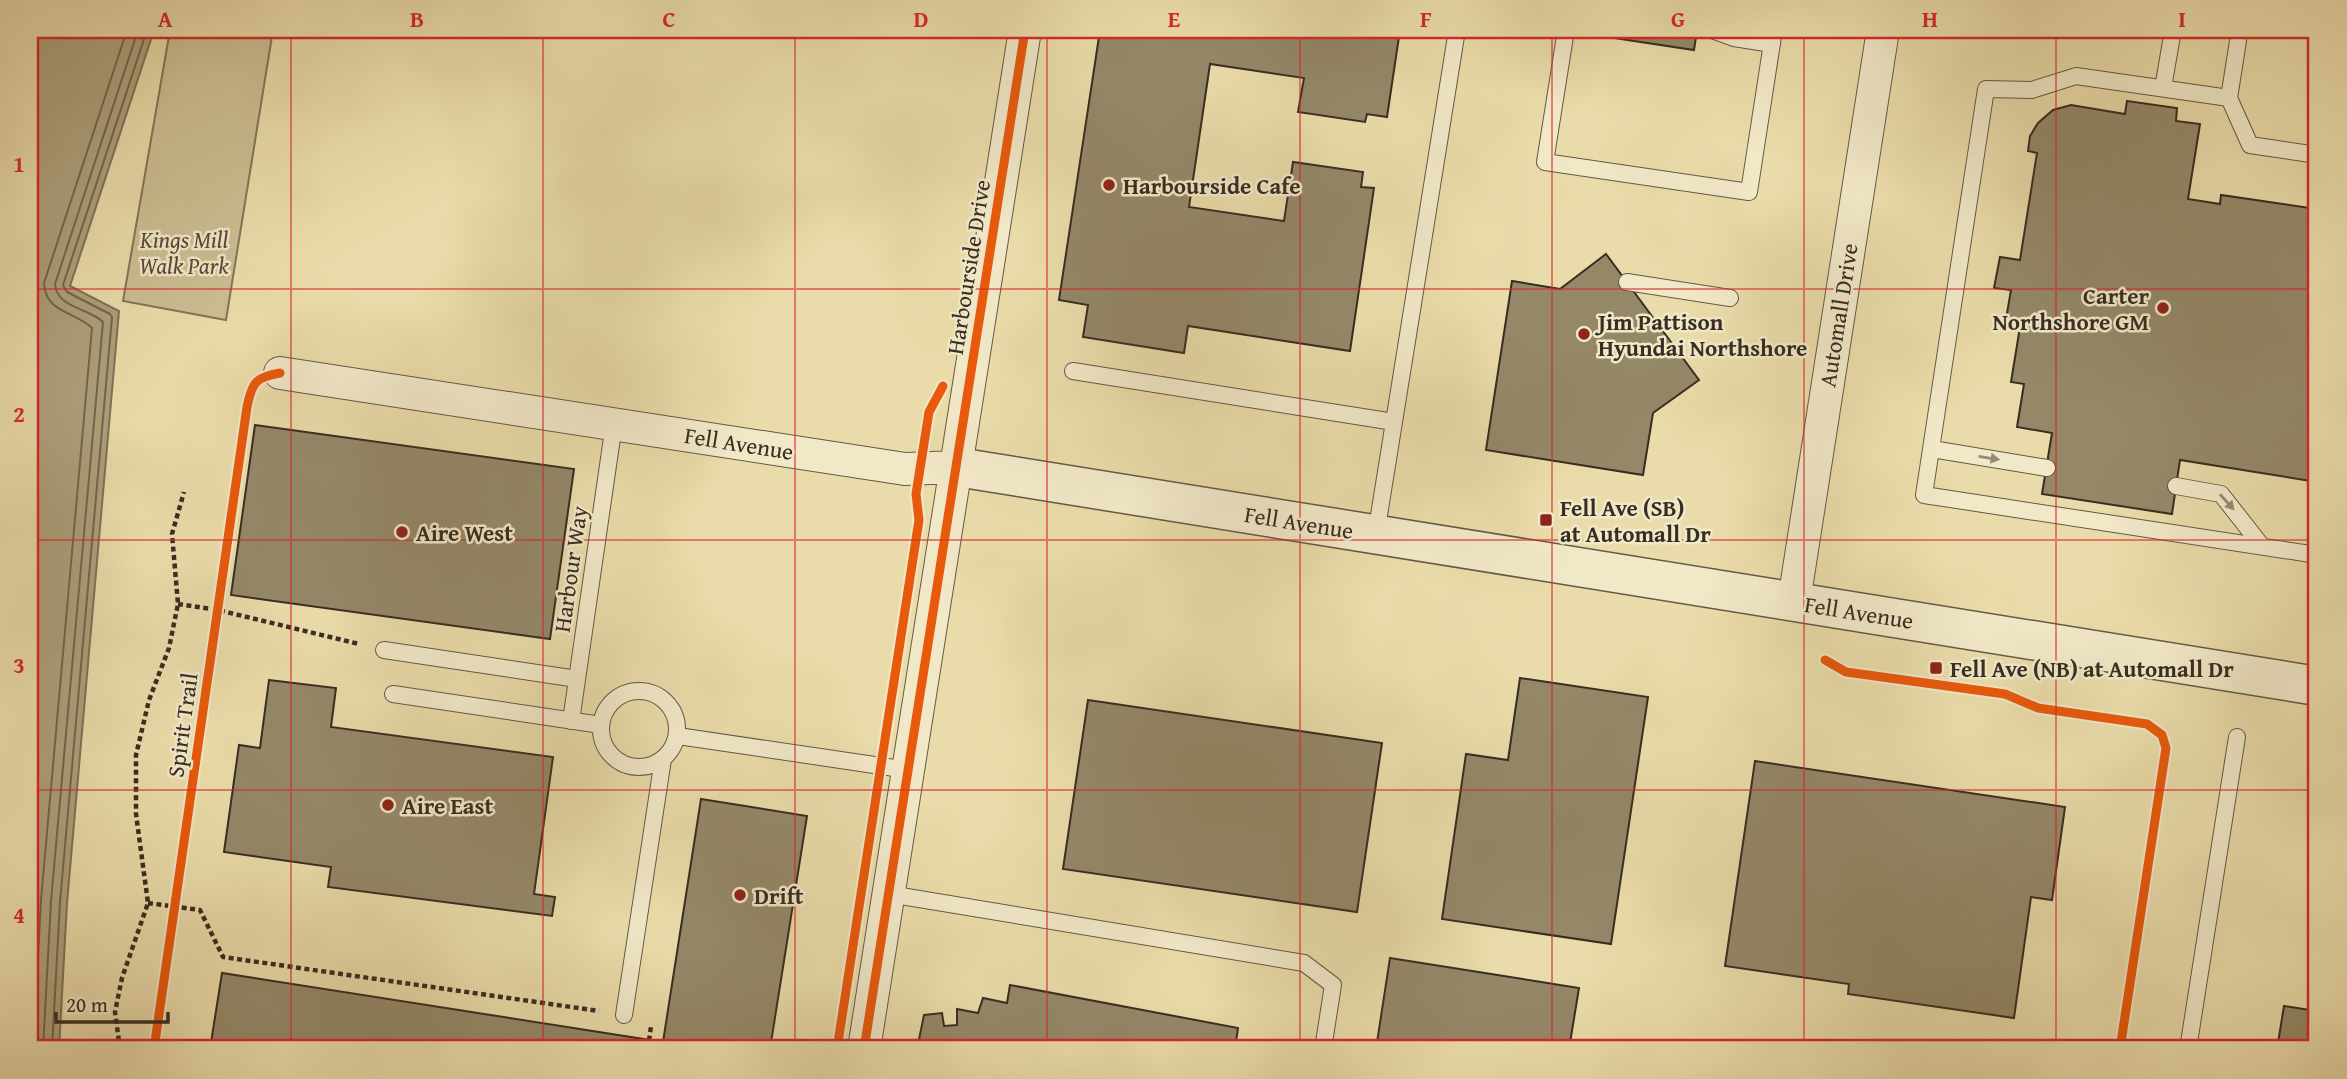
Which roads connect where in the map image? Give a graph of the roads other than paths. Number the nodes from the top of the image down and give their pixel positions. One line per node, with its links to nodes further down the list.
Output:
1 (1024, 30): 19 (street, Harbourside Drive)
2 (1457, 30): 16 (lane)
3 (1566, 30): 7 (lane)
4 (1712, 30): 7 (lane)
5 (1883, 30): 25 (street, Automall Drive)
6 (2173, 30): 9 (lane)
7 (1773, 37)
8 (2238, 41): 10 (lane)
9 (2163, 88): 10 (lane); 18 (lane)
10 (2229, 98): 11 (lane)
11 (2317, 155)
12 (1627, 282): 13 (lane)
13 (1730, 298)
14 (1073, 371): 16 (lane)
15 (280, 373): 17 (street, Fell Avenue)
16 (1394, 422): 22 (lane)
17 (614, 424): 19 (street, Fell Avenue); 27 (lane, Harbour Way)
18 (1931, 449): 20 (lane, one-way to 20); 23 (lane)
19 (957, 467): 22 (street, Fell Avenue); 35 (street, Harbourside Drive)
20 (2047, 468)
21 (2176, 486): 23 (lane, one-way to 23)
22 (1376, 534): 25 (street, Fell Avenue)
23 (2261, 545): 24 (lane)
24 (2317, 555)
25 (1794, 601): 28 (street, Fell Avenue)
26 (384, 650): 27 (lane)
27 (577, 679): 30 (lane, Harbour Way)
28 (2317, 686)
29 (393, 694): 30 (lane)
30 (571, 721): 31 (lane)
31 (601, 725): 32 (lane); 34 (lane)
32 (678, 736): 34 (lane); 35 (lane)
33 (2237, 737): 40 (lane)
34 (663, 759): 37 (lane)
35 (908, 770): 36 (street, Harbourside Drive)
36 (889, 894): 38 (street, Harbourside Drive); 39 (lane)
37 (624, 1014)
38 (864, 1049)
39 (1323, 1049)
40 (2188, 1049)

